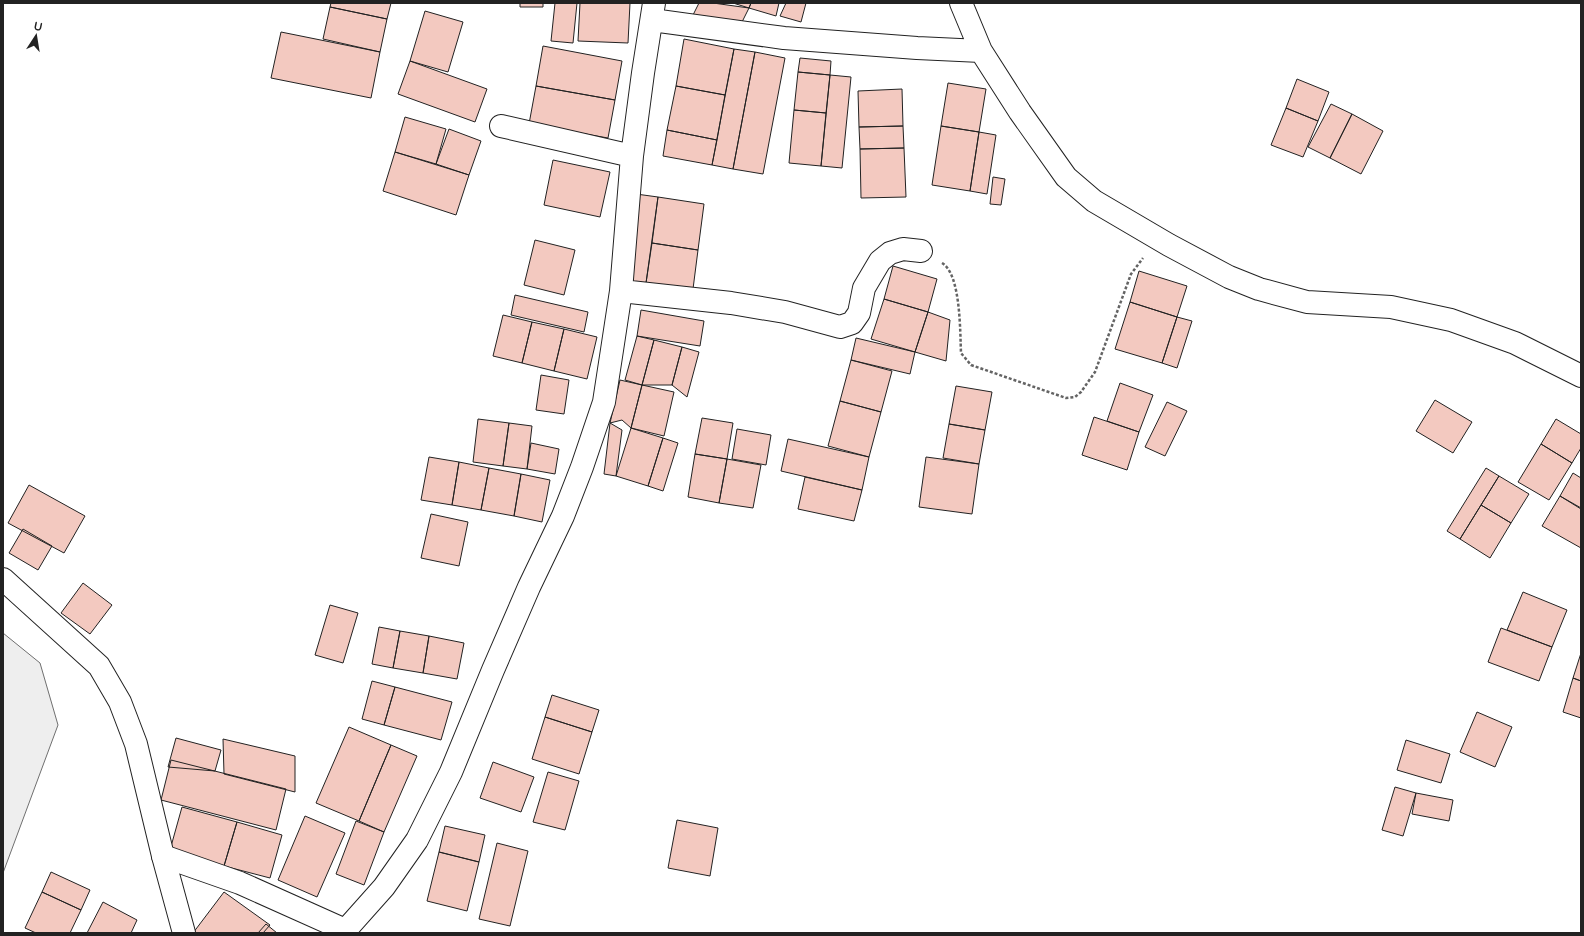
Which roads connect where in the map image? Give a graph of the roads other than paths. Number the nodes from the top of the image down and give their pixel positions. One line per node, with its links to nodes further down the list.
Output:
1 (961, 3): 3 (street)
2 (653, 12): 3 (street); 5 (street)
3 (981, 51): 8 (street)
4 (501, 126): 5 (street)
5 (632, 156): 7 (street)
6 (921, 251): 7 (street)
7 (621, 291): 11 (street)
8 (1581, 376)
9 (3, 579): 10 (street)
10 (163, 856): 11 (street); 12 (street)
11 (344, 931)
12 (184, 933)

